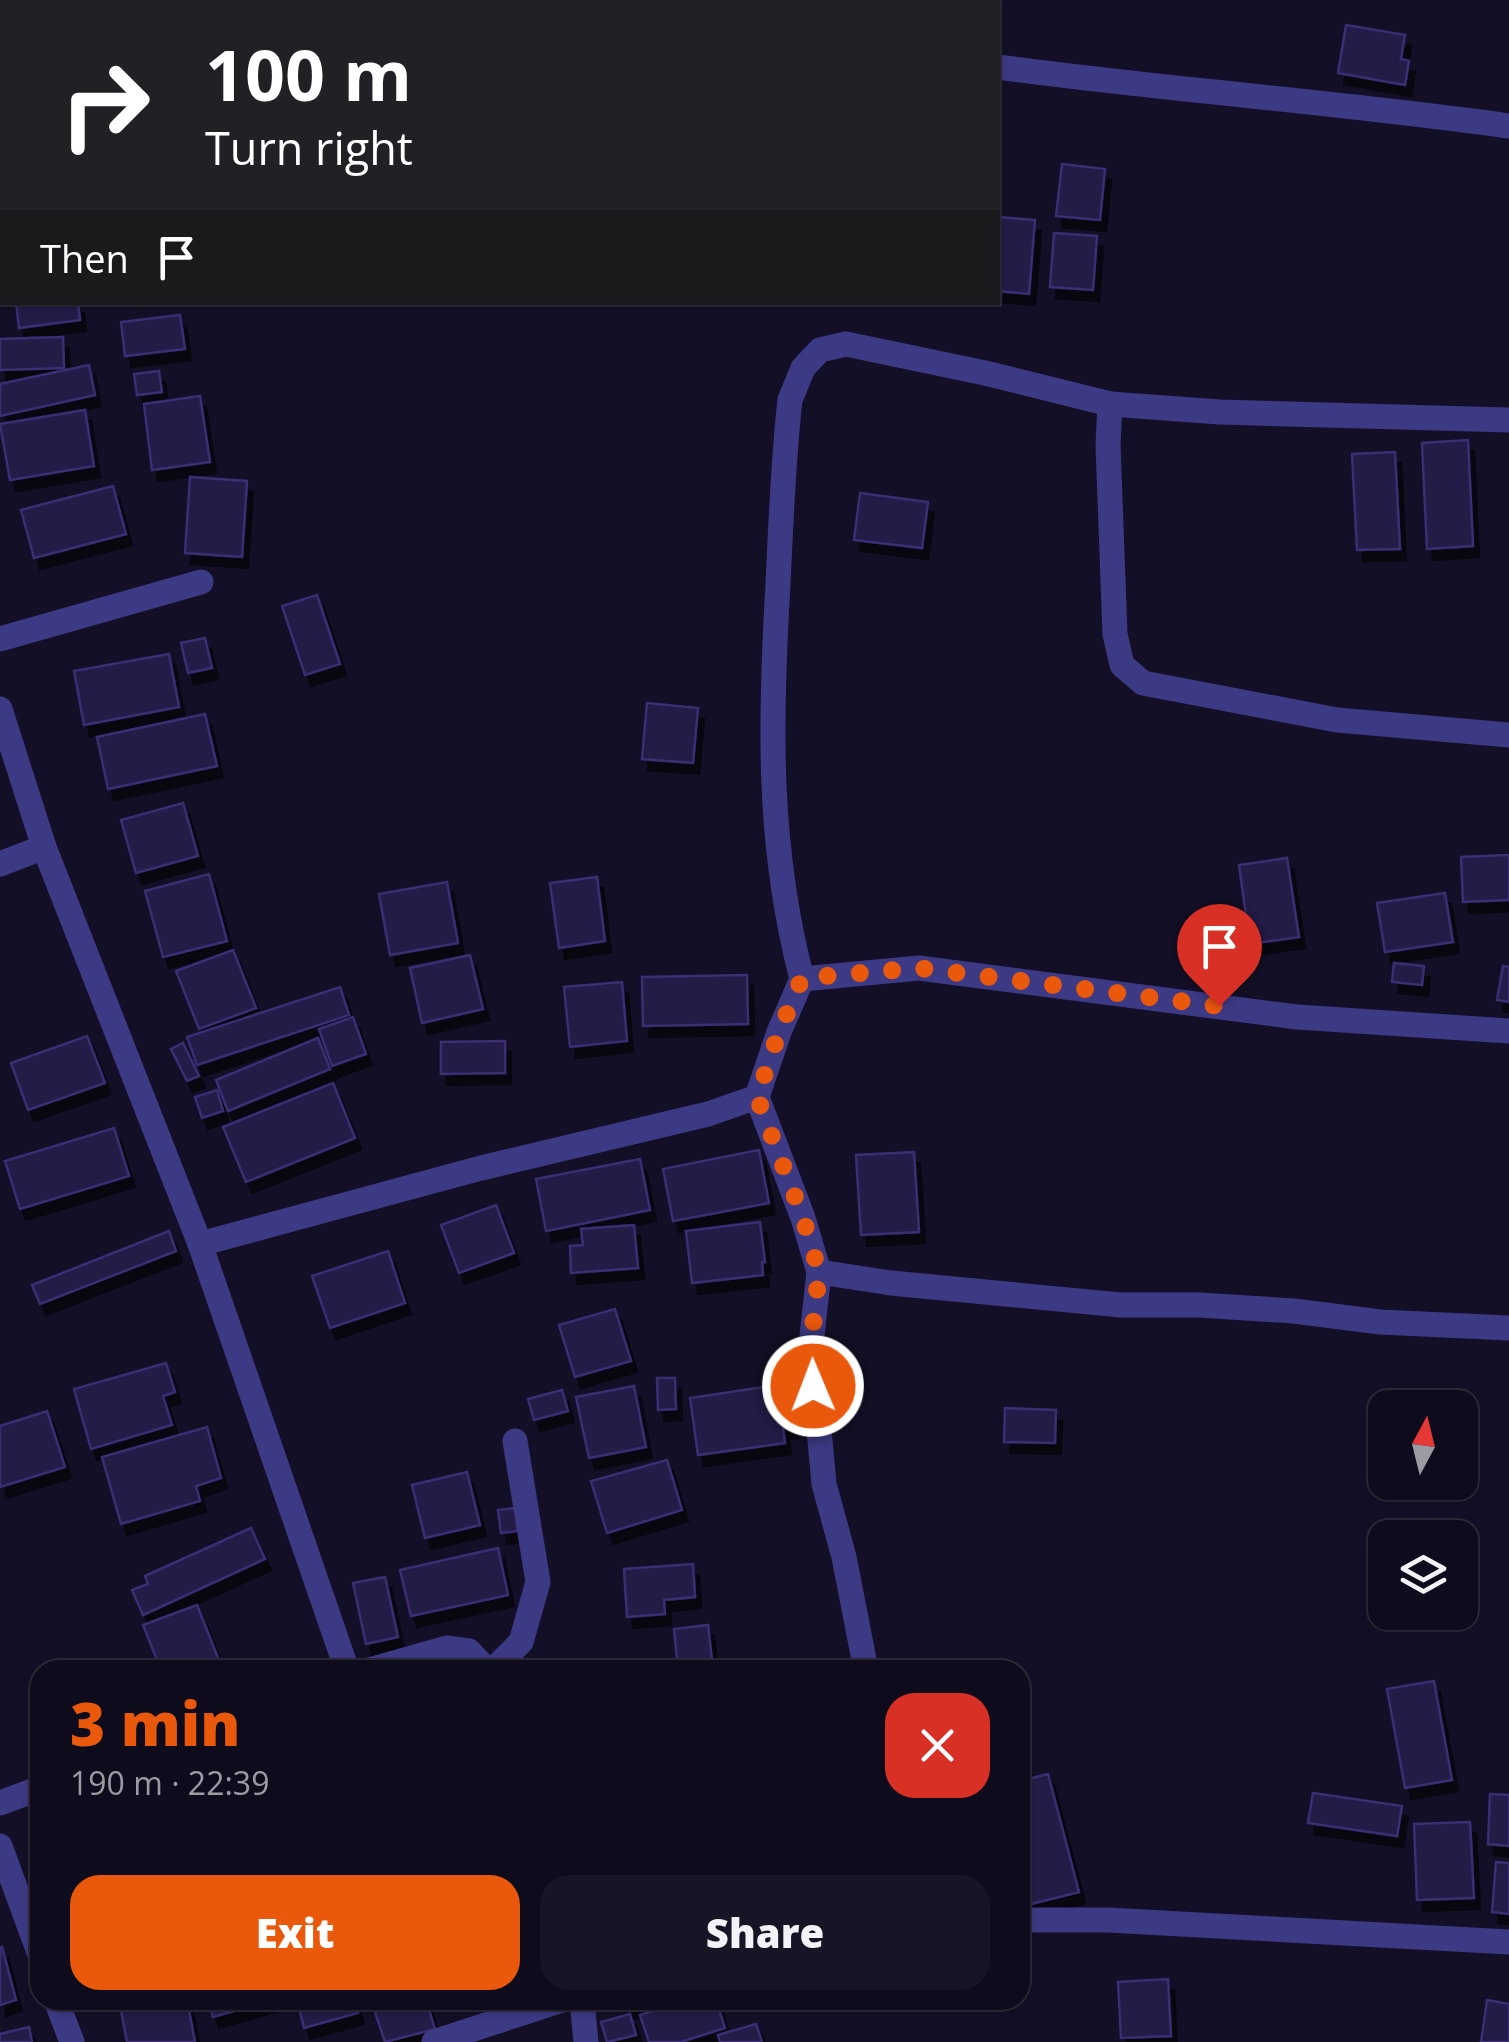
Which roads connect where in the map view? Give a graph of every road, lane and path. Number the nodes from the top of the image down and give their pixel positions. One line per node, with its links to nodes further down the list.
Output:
1 (1000, 67): 2 (street)
2 (1509, 126)
3 (1110, 404): 4 (street); 8 (street); 11 (street)
4 (1509, 420)
5 (202, 582): 6 (street)
6 (0, 638)
7 (0, 710): 9 (street)
8 (1509, 735)
9 (44, 847): 10 (street); 14 (street)
10 (0, 864)
11 (802, 978): 12 (street); 13 (street)
12 (1509, 1031)
13 (757, 1097): 14 (street); 15 (street)
14 (200, 1244): 18 (street)
15 (819, 1272): 16 (street); 22 (street)
16 (1509, 1328)
17 (516, 1441): 21 (street)
18 (344, 1660)
19 (404, 1660): 20 (street)
20 (479, 1660)
21 (501, 1660)
22 (864, 1660)
23 (30, 1792): 24 (street)
24 (0, 1803)
25 (0, 1846): 27 (street)
26 (1030, 1920): 28 (street)
27 (30, 1928)
28 (1509, 1942)
29 (60, 2010): 32 (street)
30 (532, 2010): 33 (street)
31 (583, 2010): 34 (street)
32 (72, 2042)
33 (434, 2042)
34 (586, 2042)

